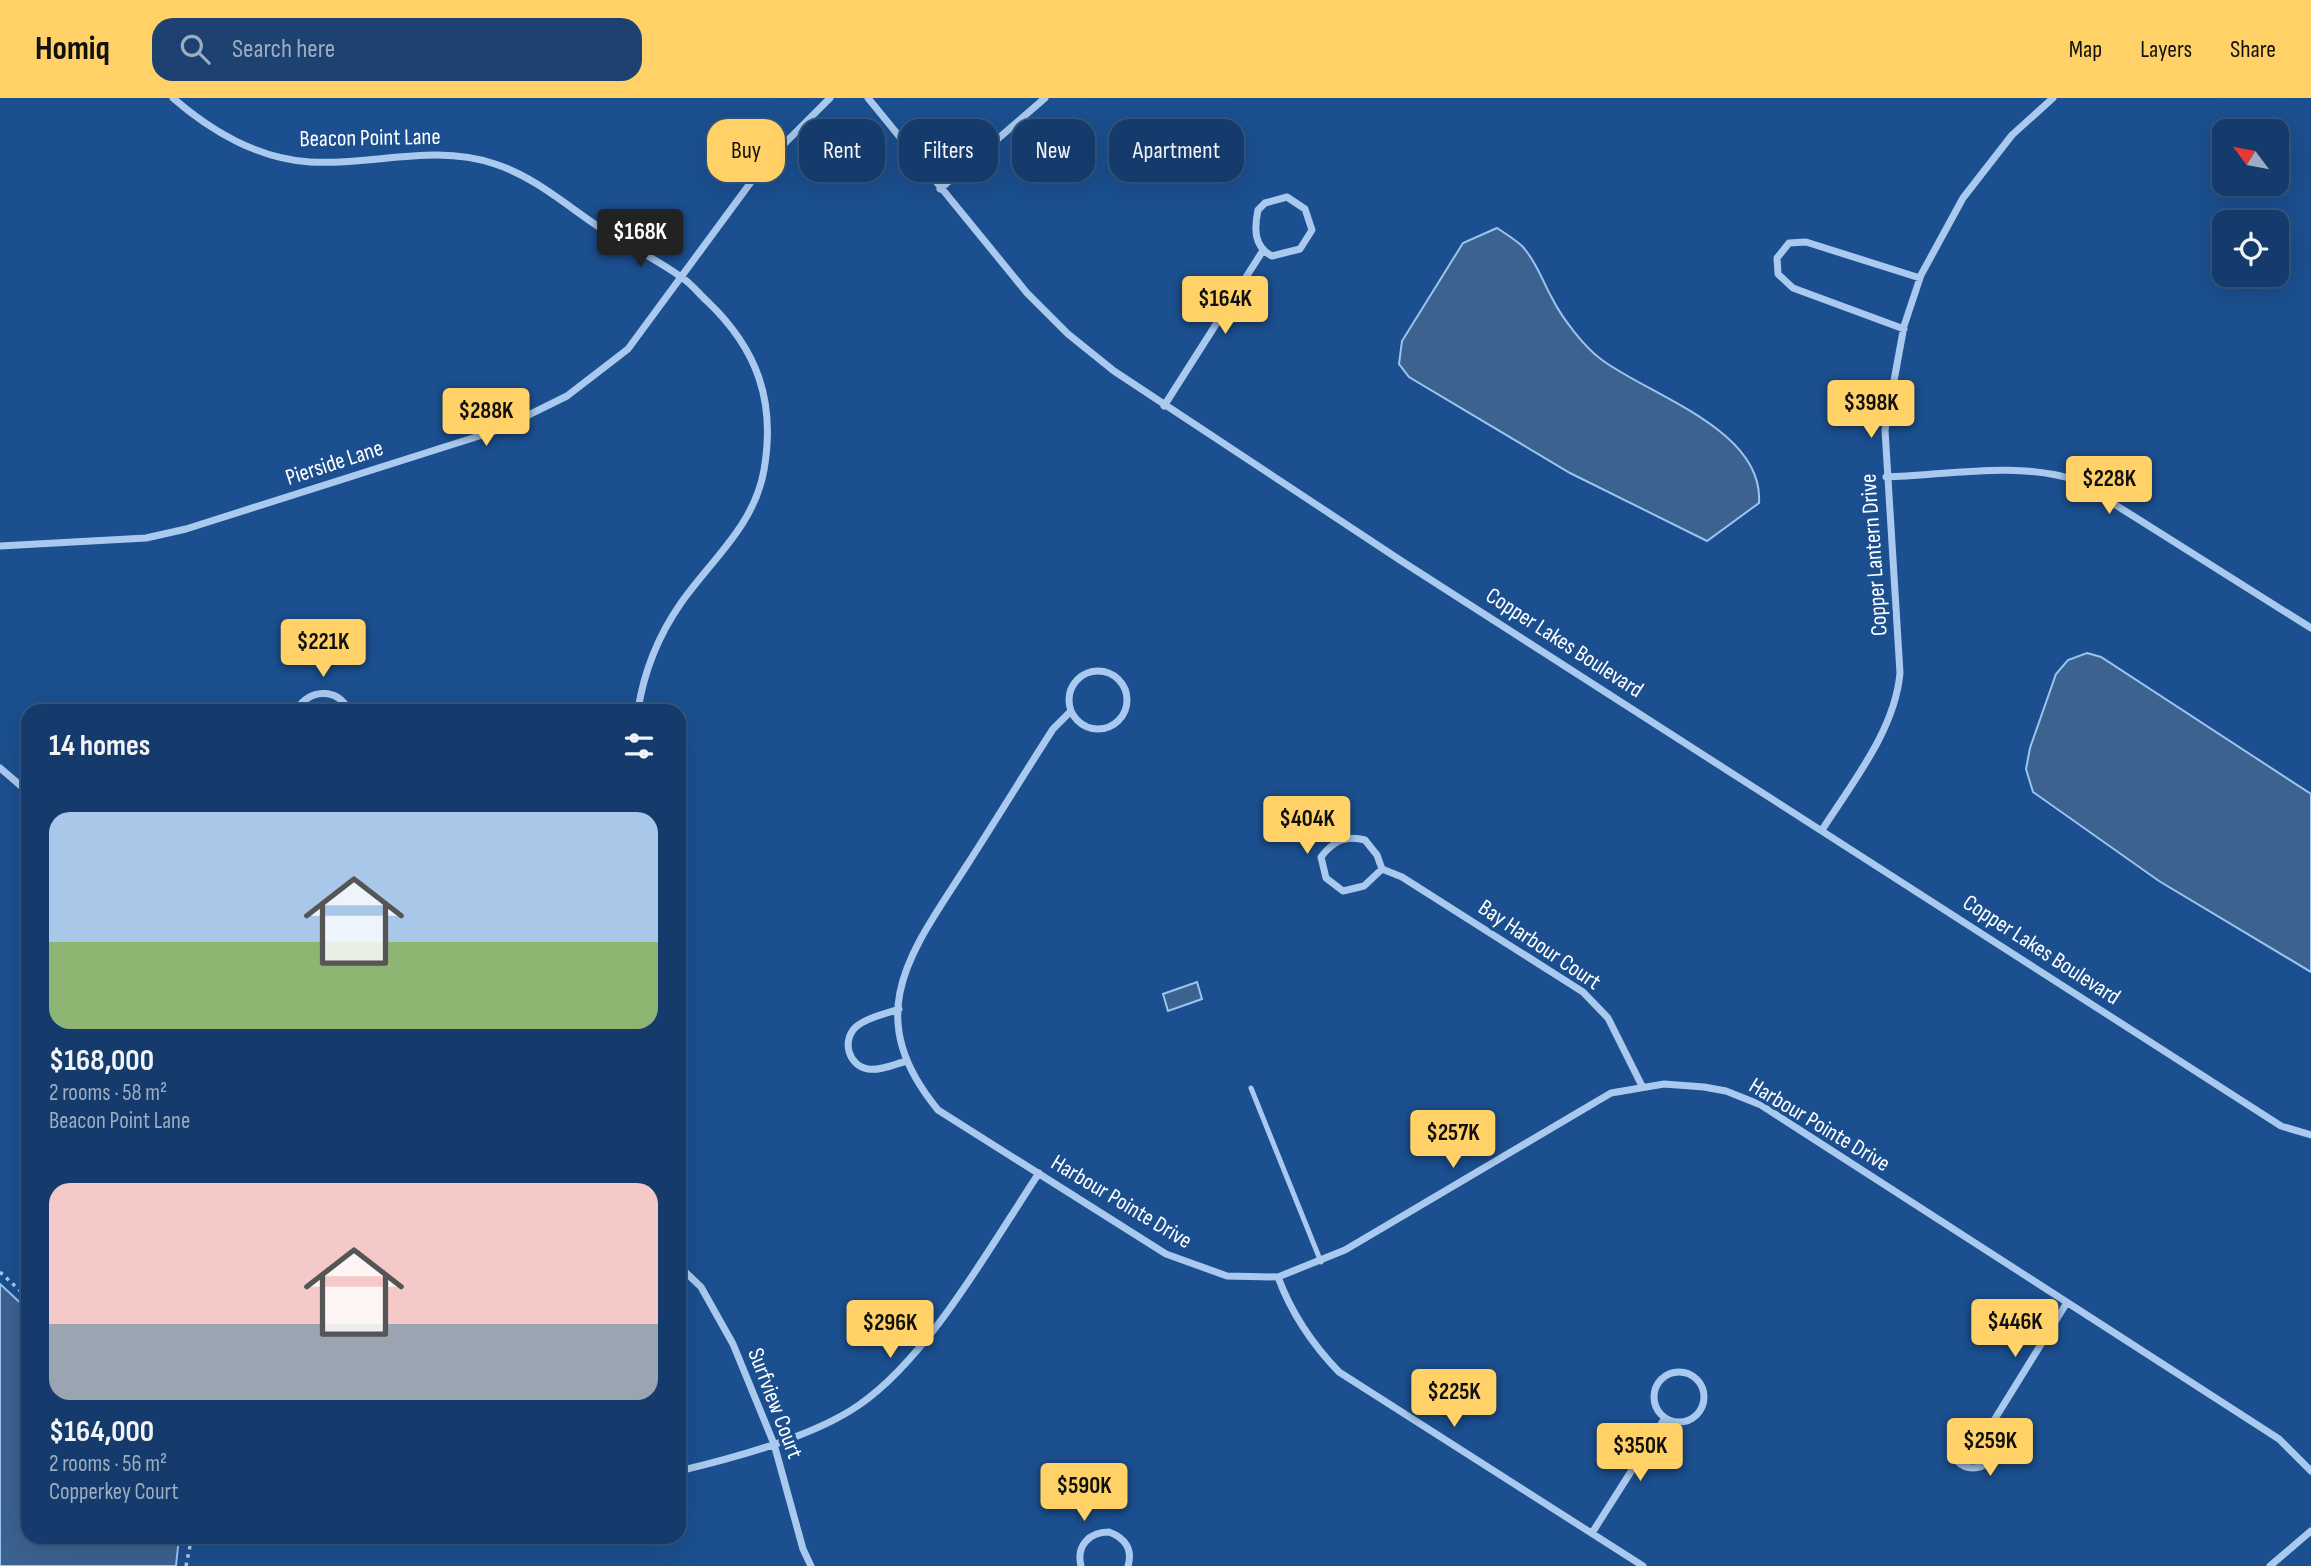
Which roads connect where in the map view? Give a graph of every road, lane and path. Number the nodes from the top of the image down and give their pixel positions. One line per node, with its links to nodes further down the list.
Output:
1 (173, 98): 8 (street, Beacon Point Lane)
2 (830, 98): 8 (street, Pierside Lane)
3 (868, 98): 6 (street, Copper Lakes Boulevard)
4 (1045, 98): 6 (street)
5 (2053, 98): 9 (street, Copper Lantern Drive)
6 (940, 189): 11 (street, Copper Lakes Boulevard)
7 (1262, 251): 7 (street); 11 (street)
8 (683, 278): 13 (street, Pierside Lane); 17 (street, Beacon Point Lane)
9 (1920, 278): 10 (street, Copper Lantern Drive); 10 (street)
10 (1904, 329): 12 (street, Copper Lantern Drive)
11 (1164, 406): 21 (street, Copper Lakes Boulevard)
12 (1886, 477): 14 (street); 21 (street, Copper Lantern Drive)
13 (0, 547)
14 (2311, 628)
15 (302, 704): 16 (street)
16 (344, 704)
17 (640, 704)
18 (1071, 711): 18 (street, Harbour Pointe Drive); 23 (street, Harbour Pointe Drive)
19 (0, 768): 20 (street)
20 (21, 786)
21 (1822, 830): 27 (street, Copper Lakes Boulevard)
22 (1382, 869): 22 (street); 25 (street, Bay Harbour Court)
23 (899, 1009): 24 (street, Harbour Pointe Drive); 24 (street)
24 (907, 1061): 28 (street, Harbour Pointe Drive)
25 (1642, 1086): 29 (street, Harbour Pointe Drive); 34 (street, Harbour Pointe Drive)
26 (1251, 1088): 29 (lane)
27 (2311, 1135)
28 (1039, 1173): 32 (street, Harbour Pointe Drive); 37 (street)
29 (1321, 1262): 32 (street, Harbour Pointe Drive)
30 (0, 1272): 33 (path)
31 (686, 1273): 37 (street, Surfview Court)
32 (1278, 1278): 41 (street)
33 (21, 1292)
34 (2066, 1304): 36 (street); 39 (street, Harbour Pointe Drive)
35 (1665, 1418): 35 (street); 41 (street)
36 (1988, 1430): 36 (street)
37 (774, 1444): 38 (street); 44 (street, Surfview Court)
38 (686, 1469)
39 (2311, 1471)
40 (2311, 1531): 48 (street)
41 (1592, 1533): 47 (street)
42 (190, 1544): 43 (path)
43 (186, 1566)
44 (811, 1566)
45 (1081, 1566): 46 (street)
46 (1128, 1566)
47 (1643, 1566)
48 (2270, 1566)

